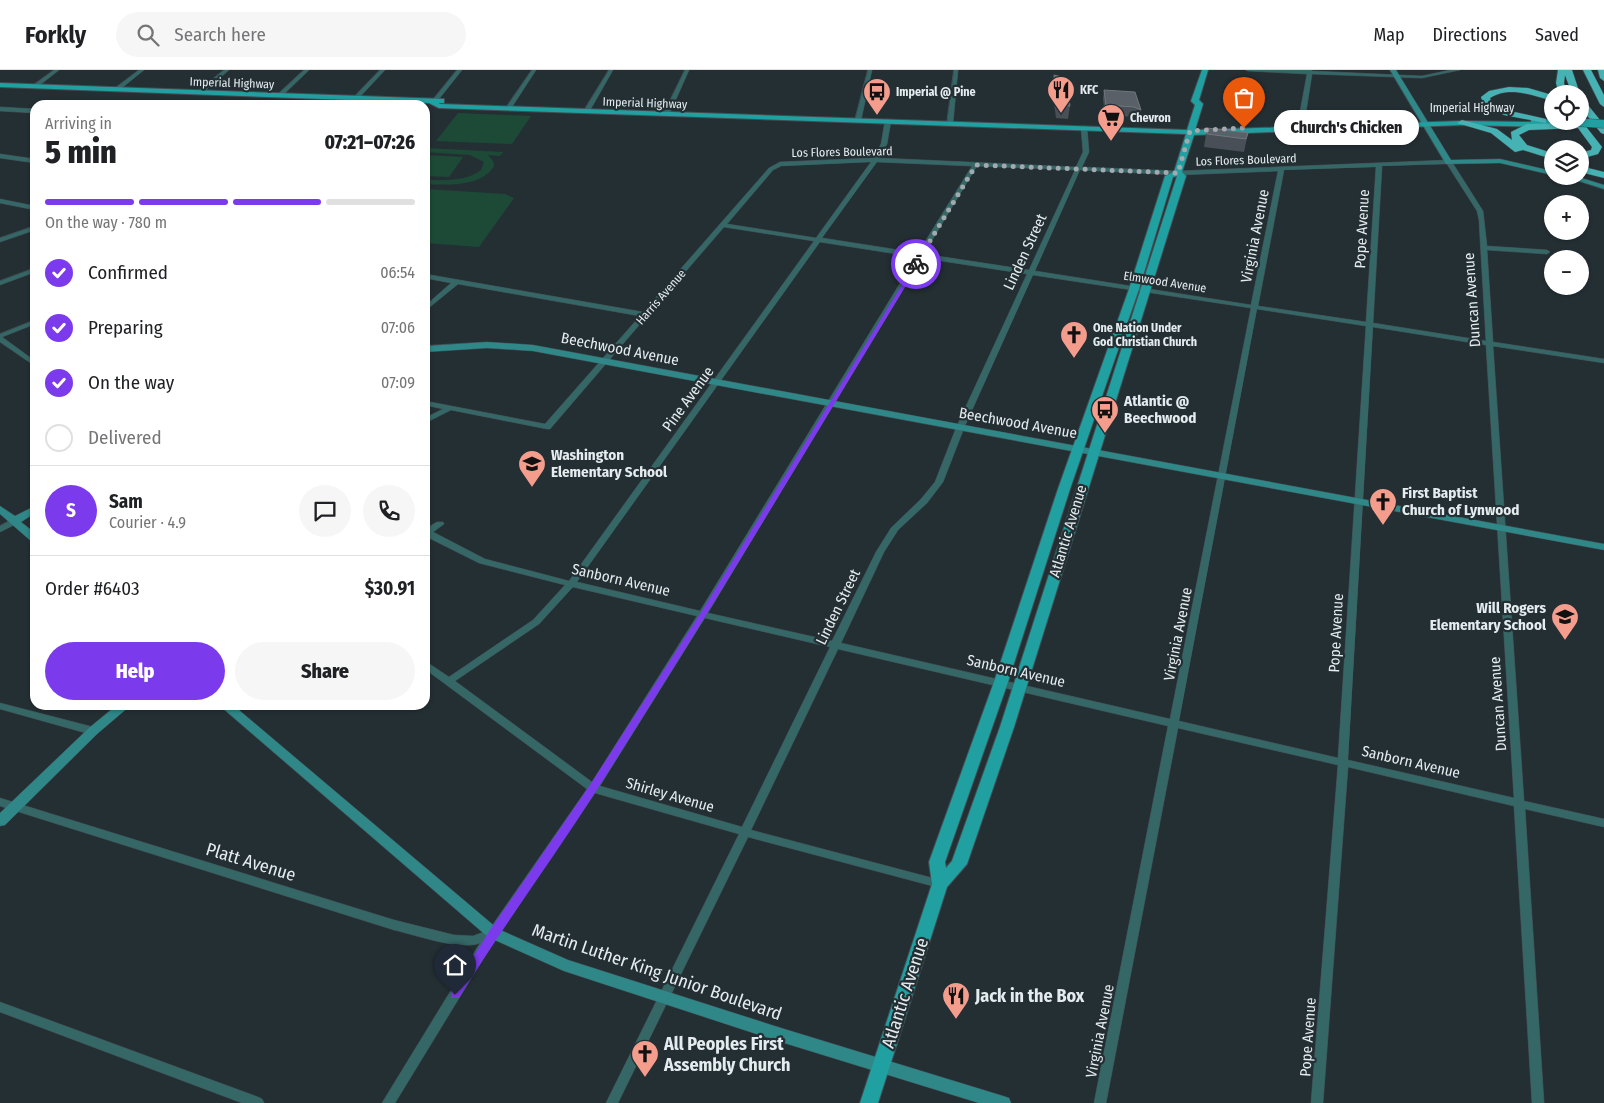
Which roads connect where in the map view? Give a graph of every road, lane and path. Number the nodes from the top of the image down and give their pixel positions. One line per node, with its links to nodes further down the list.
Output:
1 (57, 70): 25 (street)
2 (142, 70): 26 (street)
3 (227, 70): 27 (street)
4 (307, 70): 29 (street)
5 (383, 70): 31 (street)
6 (460, 70): 34 (street)
7 (534, 70): 37 (street)
8 (611, 70): 39 (street)
9 (687, 70): 42 (street)
10 (870, 70): 43 (street)
11 (956, 70): 47 (street)
12 (1205, 70): 35 (main road, Atlantic Avenue)
13 (1248, 70): 19 (street)
14 (1458, 70): 20 (street)
15 (1562, 70): 23 (highway)
16 (1568, 70): 24 (highway)
17 (1587, 70): 36 (highway)
18 (1602, 70): 21 (highway)
19 (1310, 71): 20 (street); 52 (street)
20 (1395, 73): 46 (street)
21 (1604, 78)
22 (0, 85): 25 (main road, Imperial Highway)
23 (1561, 85)
24 (1573, 85)
25 (34, 87): 26 (main road, Imperial Highway)
26 (116, 90): 27 (main road, Imperial Highway)
27 (199, 93): 29 (main road, Imperial Highway)
28 (1206, 95): 35 (main road, Atlantic Avenue)
29 (279, 96): 31 (main road, Imperial Highway)
30 (1544, 96): 45 (highway)
31 (355, 99): 32 (main road, Imperial Highway)
32 (374, 100)
33 (430, 103): 34 (main road, Imperial Highway)
34 (433, 103): 37 (main road, Imperial Highway)
35 (1199, 104): 56 (main road, Atlantic Avenue)
36 (1604, 104)
37 (510, 106): 39 (main road, Imperial Highway)
38 (0, 109): 40 (street)
39 (588, 109): 42 (main road, Imperial Highway)
40 (30, 110)
41 (1589, 111): 54 (highway)
42 (667, 112): 43 (main road, Imperial Highway)
43 (858, 120): 44 (main road, Imperial Highway)
44 (888, 121): 47 (main road, Imperial Highway); 62 (street, Pine Avenue)
45 (1543, 121): 46 (main road, Imperial Highway)
46 (1425, 122): 48 (main road, Imperial Highway); 52 (main road, Imperial Highway); 66 (street)
47 (950, 123): 53 (main road, Imperial Highway)
48 (1462, 123): 49 (main road, Imperial Highway); 63 (highway)
49 (1544, 123)
50 (1589, 125): 54 (main road, Imperial Highway)
51 (1544, 126): 59 (highway)
52 (1304, 127): 56 (main road, Imperial Highway)
53 (1084, 128): 56 (main road, Imperial Highway); 71 (street, Linden Street)
54 (1604, 128)
55 (1583, 130): 57 (highway)
56 (1190, 131): 75 (main road, Atlantic Avenue)
57 (1588, 135): 58 (highway); 60 (highway)
58 (1604, 149)
59 (1544, 153)
60 (1589, 154)
61 (0, 156): 64 (street)
62 (875, 160): 68 (street, Los Flores Boulevard); 70 (street, Los Flores Boulevard); 84 (street, Pine Avenue)
63 (1544, 160)
64 (23, 161): 65 (street); 67 (street)
65 (30, 161)
66 (1449, 162): 69 (street, Los Flores Boulevard); 73 (street); 85 (street, Duncan Avenue)
67 (30, 164)
68 (976, 165): 71 (street, Los Flores Boulevard); 87 (street)
69 (1379, 165): 72 (street, Los Flores Boulevard); 99 (street, Pope Avenue)
70 (774, 166): 81 (street, Harris Avenue)
71 (1078, 169): 75 (street, Los Flores Boulevard); 89 (street, Linden Street)
72 (1281, 169): 75 (street, Los Flores Boulevard); 96 (street, Virginia Avenue)
73 (1544, 171)
74 (1589, 172): 76 (highway)
75 (1178, 173): 93 (main road, Atlantic Avenue); 94 (main road, Atlantic Avenue)
76 (1604, 175)
77 (1589, 183): 78 (street)
78 (1604, 187)
79 (0, 201): 80 (street)
80 (30, 207)
81 (723, 225): 84 (street, Elmwood Avenue); 97 (street, Harris Avenue)
82 (30, 230): 83 (street)
83 (0, 240)
84 (818, 240): 87 (street, Elmwood Avenue); 106 (street, Pine Avenue)
85 (1484, 248): 86 (street); 101 (street, Duncan Avenue)
86 (1544, 252)
87 (920, 255): 89 (street, Elmwood Avenue); 108 (street)
88 (30, 272): 92 (street)
89 (1030, 272): 93 (street, Elmwood Avenue); 111 (street, Linden Street)
90 (430, 277): 91 (street)
91 (456, 282): 95 (street); 97 (street)
92 (0, 283)
93 (1134, 288): 94 (street, Elmwood Avenue); 112 (main road, Atlantic Avenue)
94 (1146, 290): 96 (street, Elmwood Avenue); 113 (main road, Atlantic Avenue)
95 (430, 305)
96 (1256, 307): 99 (street, Elmwood Avenue); 114 (street, Virginia Avenue)
97 (646, 315): 105 (street, Harris Avenue)
98 (30, 324): 100 (street)
99 (1370, 325): 101 (street, Elmwood Avenue); 115 (street, Pope Avenue)
100 (0, 337): 103 (street)
101 (1490, 344): 104 (street, Elmwood Avenue); 120 (street, Duncan Avenue)
102 (430, 348): 105 (street, Beechwood Avenue)
103 (30, 360)
104 (1604, 361)
105 (605, 362): 106 (street, Beechwood Avenue); 109 (street, Harris Avenue)
106 (717, 383): 108 (street, Beechwood Avenue); 126 (street, Pine Avenue)
107 (430, 404): 109 (street)
108 (832, 404): 111 (street, Beechwood Avenue); 127 (street)
109 (450, 408): 110 (street)
110 (430, 418)
111 (960, 428): 112 (street, Beechwood Avenue); 128 (street, Linden Street)
112 (1079, 449): 113 (street, Beechwood Avenue); 131 (main road, Atlantic Avenue)
113 (1092, 452): 114 (street, Beechwood Avenue); 132 (main road, Atlantic Avenue)
114 (1223, 476): 115 (street, Beechwood Avenue); 136 (street, Virginia Avenue)
115 (1358, 501): 120 (street, Beechwood Avenue); 138 (street, Pope Avenue)
116 (0, 509): 118 (street)
117 (30, 512): 118 (street)
118 (14, 521): 121 (street); 124 (street)
119 (440, 524): 122 (street)
120 (1502, 528): 125 (street, Beechwood Avenue); 141 (street, Duncan Avenue)
121 (0, 529)
122 (430, 530)
123 (430, 534): 126 (street, Sanborn Avenue)
124 (30, 535)
125 (1604, 547)
126 (571, 584): 127 (street, Sanborn Avenue); 130 (street, Pine Avenue)
127 (703, 614): 128 (street, Sanborn Avenue); 139 (street)
128 (835, 645): 131 (street, Sanborn Avenue); 145 (street, Linden Street)
129 (430, 668): 130 (street, Shirley Avenue)
130 (449, 681): 139 (street, Shirley Avenue)
131 (1001, 682): 132 (street, Sanborn Avenue); 146 (main road, Atlantic Avenue)
132 (1018, 687): 136 (street, Sanborn Avenue); 146 (main road, Atlantic Avenue)
133 (0, 706): 137 (street)
134 (119, 710): 137 (street)
135 (231, 710): 147 (street, Martin Luther King Junior Boulevard)
136 (1175, 723): 138 (street, Sanborn Avenue); 156 (street, Virginia Avenue)
137 (93, 731): 142 (street)
138 (1342, 762): 141 (street, Sanborn Avenue); 157 (street, Pope Avenue)
139 (593, 788): 145 (street, Shirley Avenue); 147 (street)
140 (0, 802): 142 (street, Platt Avenue)
141 (1519, 802): 144 (street, Sanborn Avenue); 158 (street, Duncan Avenue)
142 (15, 806): 143 (street); 147 (street, Platt Avenue)
143 (0, 821)
144 (1604, 823)
145 (745, 832): 146 (street, Shirley Avenue); 148 (street, Linden Street)
146 (940, 884): 150 (main road, Atlantic Avenue)
147 (493, 933): 148 (street, Martin Luther King Junior Boulevard); 152 (street)
148 (663, 998): 150 (street, Martin Luther King Junior Boulevard); 153 (street, Linden Street)
149 (0, 1007): 151 (street)
150 (881, 1066): 154 (main road, Atlantic Avenue); 155 (street, Martin Luther King Junior Boulevard)
151 (258, 1103)
152 (388, 1103)
153 (612, 1103)
154 (869, 1103)
155 (1003, 1103)
156 (1100, 1103)
157 (1317, 1103)
158 (1538, 1103)

